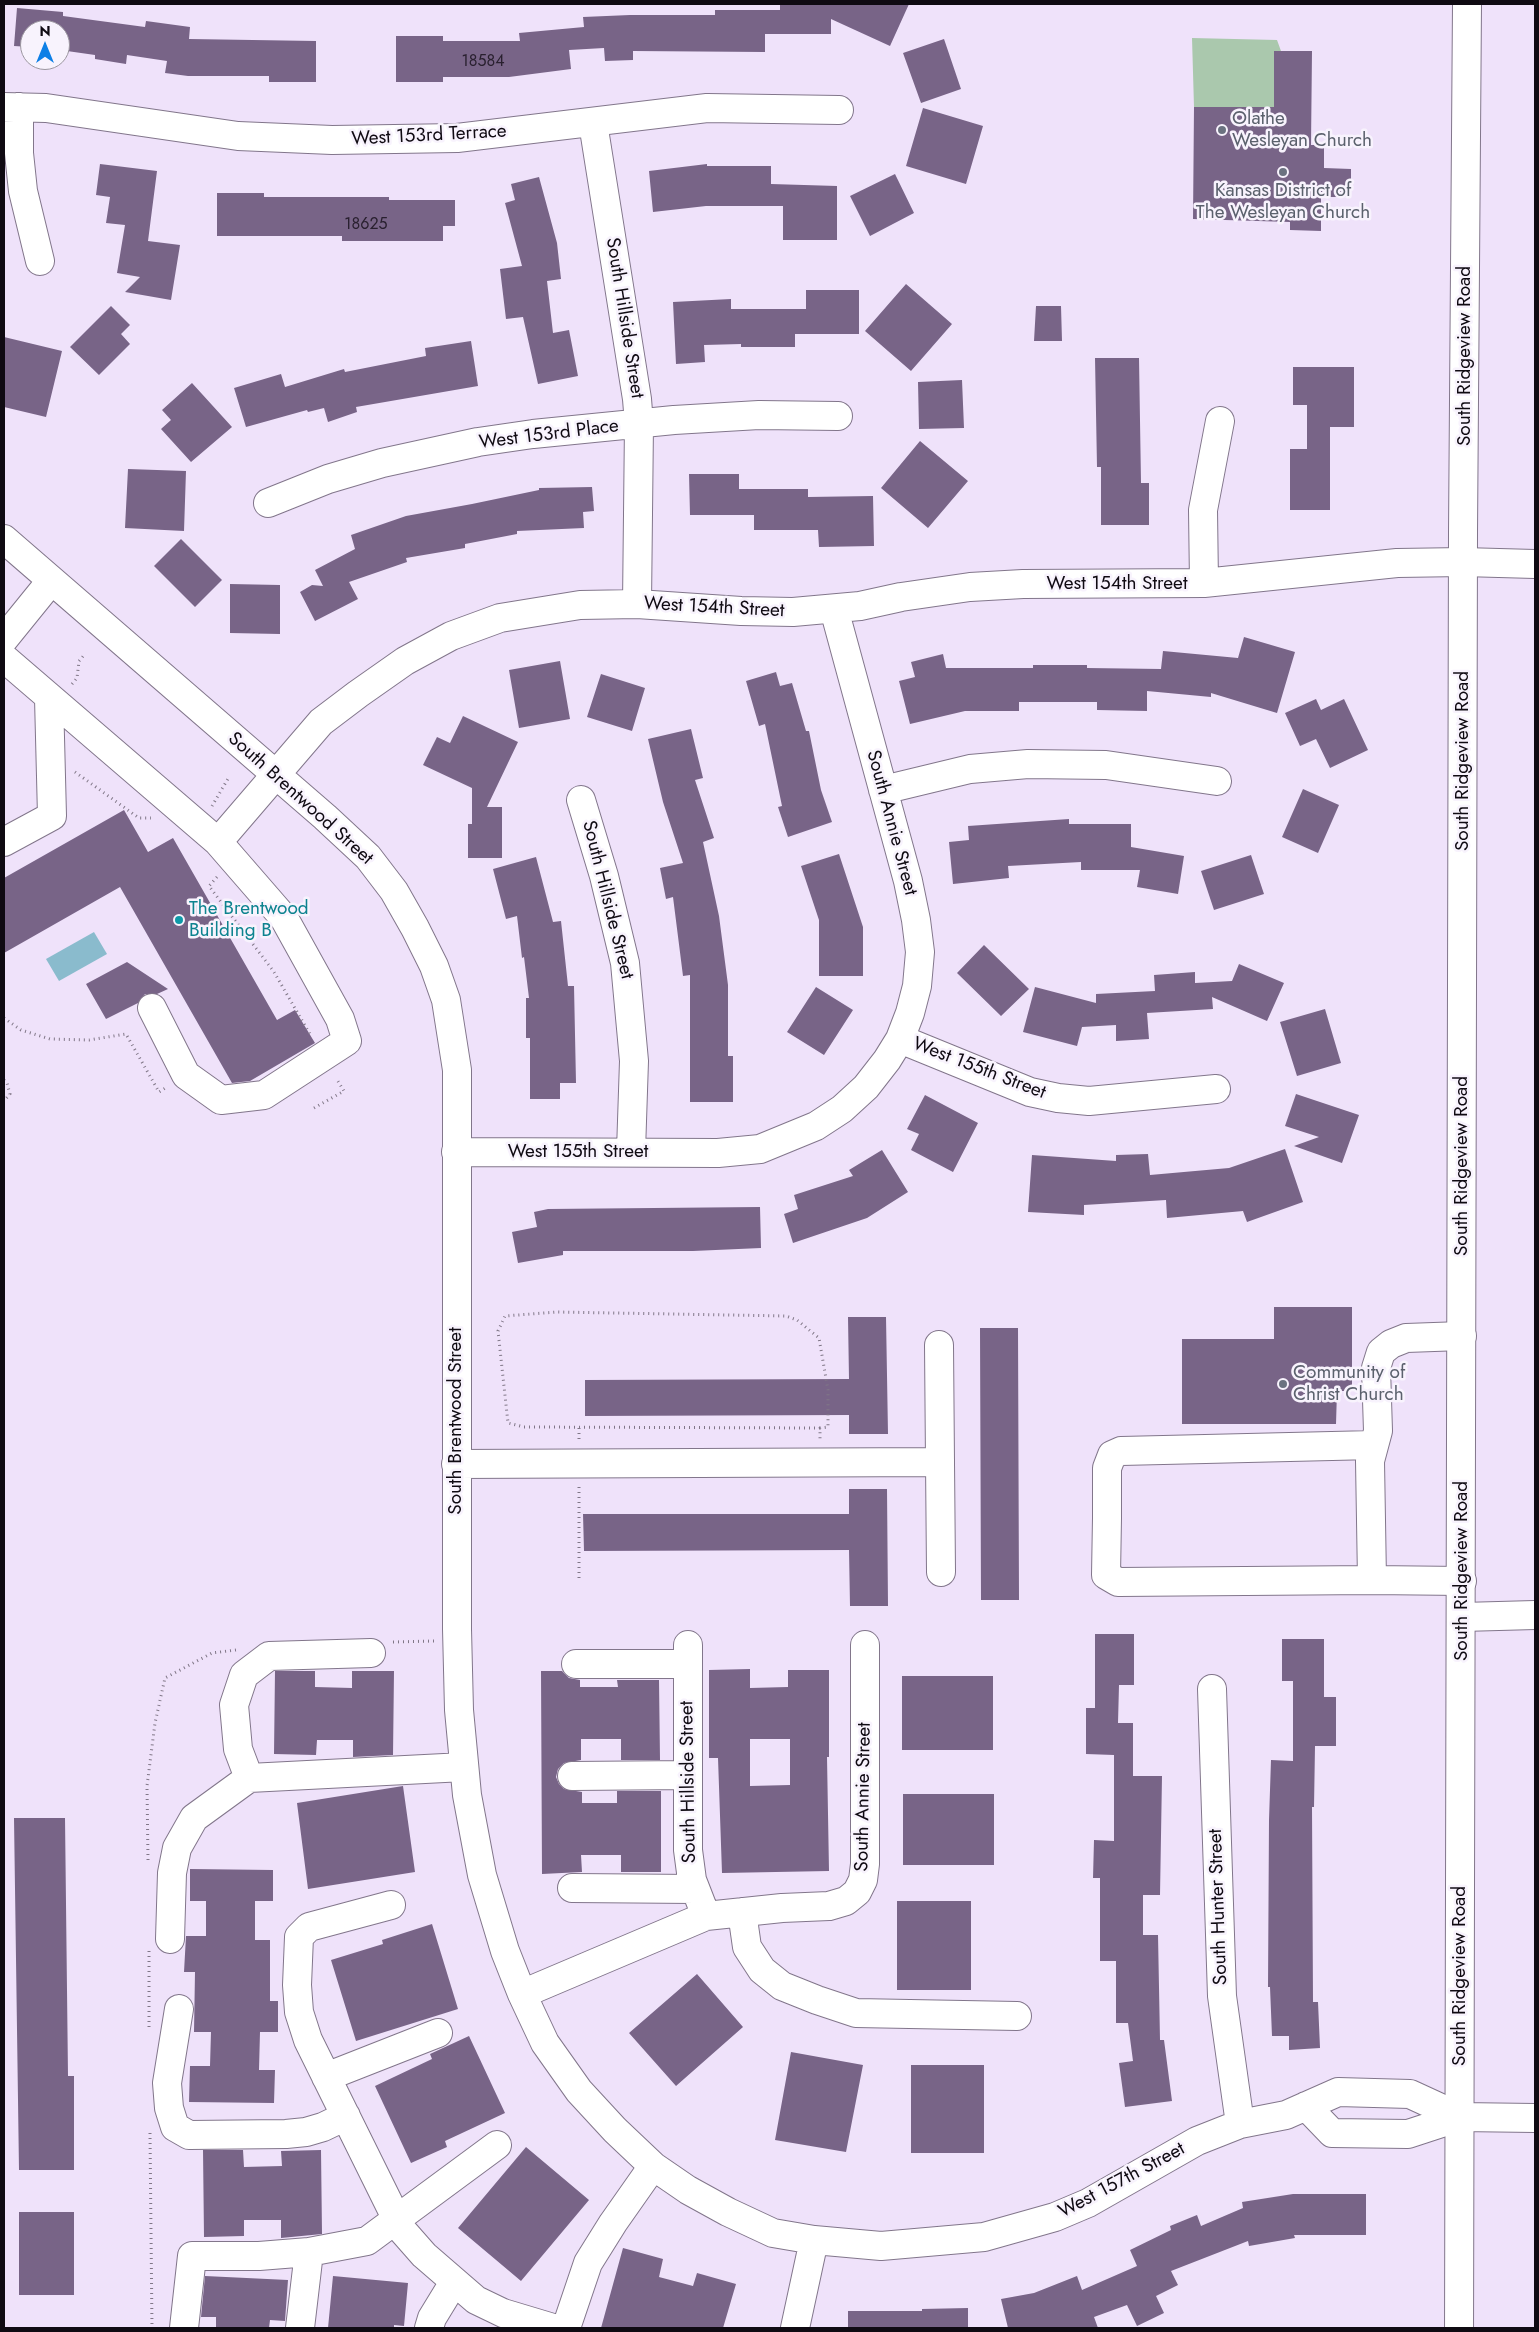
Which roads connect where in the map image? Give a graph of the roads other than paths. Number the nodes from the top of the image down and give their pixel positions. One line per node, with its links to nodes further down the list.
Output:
1 (1467, 4): 11 (street, South Ridgeview Road)
2 (11, 107): 4 (street, West 153rd Terrace); 5 (street, West 153rd Terrace)
3 (839, 110): 4 (street, West 153rd Terrace)
4 (593, 123): 8 (street, South Hillside Street)
5 (40, 260)
6 (838, 416): 8 (street, West 153rd Place)
7 (1220, 421): 14 (street, West 154th Street)
8 (639, 424): 9 (street, West 153rd Place); 15 (street, South Hillside Street)
9 (268, 504)
10 (4, 539): 13 (street, South Brentwood Street)
11 (1463, 562): 12 (street, West 154th Street); 14 (street, West 154th Street); 31 (street, South Ridgeview Road)
12 (1535, 564)
13 (50, 581): 17 (street); 20 (street, South Brentwood Street)
14 (1204, 583): 16 (street, West 154th Street)
15 (637, 604): 16 (street, West 154th Street); 20 (street, West 154th Street)
16 (834, 609): 22 (street, South Annie Street)
17 (4, 639)
18 (4, 658): 19 (street)
19 (49, 698): 24 (street); 25 (street)
20 (275, 774): 25 (street, West 154th Street); 30 (street, South Brentwood Street)
21 (1217, 781): 22 (street)
22 (883, 790): 27 (street, South Annie Street)
23 (581, 800): 29 (street, South Hillside Street)
24 (4, 842)
25 (218, 842): 26 (street)
26 (152, 1008)
27 (900, 1039): 28 (street, West 155th Street); 29 (street, West 155th Street)
28 (1216, 1089)
29 (631, 1151): 30 (street, West 155th Street)
30 (456, 1152): 35 (street, South Brentwood Street)
31 (1462, 1336): 33 (street); 38 (street, South Ridgeview Road)
32 (939, 1345): 34 (street)
33 (1374, 1445): 37 (street); 37 (street)
34 (940, 1462): 35 (street); 36 (street)
35 (456, 1464): 45 (street, South Brentwood Street)
36 (941, 1572)
37 (1372, 1580): 38 (street)
38 (1462, 1581): 40 (street, South Ridgeview Road)
39 (1535, 1615): 40 (street)
40 (1462, 1617): 61 (street, South Ridgeview Road)
41 (865, 1645): 52 (street, South Annie Street)
42 (381, 1648): 48 (street)
43 (576, 1664): 46 (street, South Hillside Street)
44 (1212, 1689): 64 (street, South Hunter Street)
45 (464, 1767): 48 (street); 55 (street, South Brentwood Street)
46 (688, 1775): 47 (street); 50 (street, South Hillside Street)
47 (572, 1776)
48 (249, 1778): 54 (street)
49 (572, 1888): 50 (street)
50 (695, 1888): 53 (street, South Hillside Street)
51 (391, 1905): 59 (street)
52 (742, 1912): 53 (street, South Annie Street); 57 (street)
53 (706, 1916): 55 (street, South Annie Street)
54 (159, 1941)
55 (522, 1994): 66 (street, South Brentwood Street)
56 (179, 2009): 63 (street)
57 (1017, 2016)
58 (438, 2033): 59 (street)
59 (326, 2077): 63 (street)
60 (1306, 2106): 61 (street, West 157th Street); 61 (street, West 157th Street); 64 (street, West 157th Street)
61 (1460, 2118): 62 (street, West 157th Street); 77 (street, South Ridgeview Road)
62 (1535, 2118)
63 (350, 2124): 67 (street)
64 (1240, 2124): 68 (street, West 157th Street)
65 (497, 2145): 67 (street)
66 (653, 2166): 68 (street, South Brentwood Street); 75 (street)
67 (396, 2219): 69 (street); 70 (street)
68 (814, 2240): 76 (street)
69 (309, 2252): 71 (street); 72 (street)
70 (454, 2282): 73 (street); 74 (street)
71 (184, 2328)
72 (300, 2328)
73 (429, 2328)
74 (553, 2328)
75 (566, 2328)
76 (795, 2328)
77 (1460, 2328)

